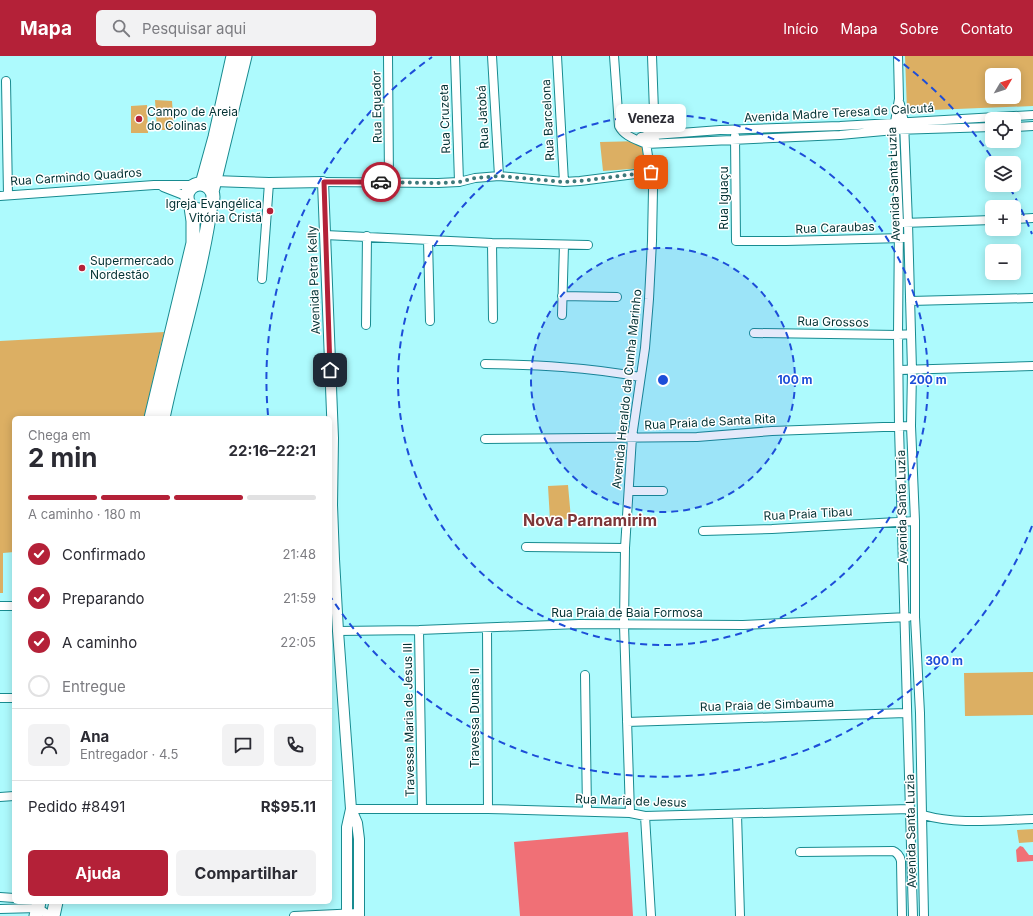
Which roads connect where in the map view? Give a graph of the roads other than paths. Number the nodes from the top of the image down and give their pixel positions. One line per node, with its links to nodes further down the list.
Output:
1 (233, 56): 31 (main road)
2 (245, 56): 31 (main road)
3 (388, 56): 26 (street, Rua Equador)
4 (455, 56): 27 (street, Rua Cruzeta)
5 (492, 56): 24 (street, Rua Jatobá)
6 (557, 56): 28 (street, Rua Barcelona)
7 (614, 56): 20 (street)
8 (652, 56): 19 (street)
9 (898, 56): 11 (street, Avenida Santa Luzia)
10 (6, 81): 32 (street)
11 (899, 99): 13 (street, Avenida Santa Luzia); 14 (street, Avenida Santa Luzia)
12 (1033, 115): 14 (street, Avenida Madre Teresa de Calcutá)
13 (895, 126): 14 (street, Avenida Madre Teresa de Calcutá); 18 (street, Avenida Madre Teresa de Calcutá); 21 (street, Avenida Madre Teresa de Calcutá); 36 (street, Avenida Santa Luzia)
14 (904, 126): 16 (street, Avenida Madre Teresa de Calcutá); 37 (street, Avenida Santa Luzia)
15 (1033, 126): 17 (street)
16 (985, 127)
17 (1021, 127)
18 (736, 129): 19 (street, Avenida Madre Teresa de Calcutá); 21 (street, Rua Iguaçu)
19 (654, 135): 20 (street, Avenida Madre Teresa de Calcutá); 22 (street)
20 (646, 140): 22 (street, Avenida Madre Teresa de Calcutá); 23 (street, Avenida Heraldo da Cunha Marinho)
21 (736, 140): 22 (street, Avenida Madre Teresa de Calcutá); 43 (street, Rua Iguaçu)
22 (655, 144)
23 (651, 172): 28 (street, Rua Carmindo Quadros); 65 (street, Avenida Heraldo da Cunha Marinho)
24 (499, 176): 27 (street, Rua Carmindo Quadros); 28 (street, Rua Carmindo Quadros)
25 (324, 182): 26 (street, Rua Carmindo Quadros); 29 (street, Rua Carmindo Quadros); 38 (street, Avenida Petra Kelly)
26 (389, 182): 27 (street, Rua Carmindo Quadros)
27 (459, 182)
28 (564, 182)
29 (269, 183): 31 (street, Rua Carmindo Quadros); 47 (street)
30 (154, 185): 31 (street, Rua Carmindo Quadros); 31 (street, Rua Carmindo Quadros); 32 (street, Rua Carmindo Quadros)
31 (201, 193): 66 (main road); 67 (main road)
32 (4, 196)
33 (1033, 218): 34 (street)
34 (1021, 219)
35 (985, 220): 37 (street)
36 (899, 223): 37 (street); 40 (street, Avenida Santa Luzia)
37 (908, 223): 41 (street, Avenida Santa Luzia)
38 (325, 235): 39 (street); 86 (street, Avenida Petra Kelly)
39 (367, 236): 42 (street); 57 (street)
40 (899, 238): 41 (street, Rua Caraubas); 43 (street, Rua Caraubas); 52 (street, Avenida Santa Luzia)
41 (908, 238): 51 (street, Avenida Santa Luzia)
42 (428, 240): 44 (street); 56 (street)
43 (786, 241)
44 (492, 243): 45 (street); 55 (street)
45 (564, 245): 46 (street); 48 (street)
46 (588, 245)
47 (262, 279)
48 (562, 296): 49 (street); 54 (street)
49 (617, 297)
50 (1033, 298): 51 (street)
51 (910, 301): 53 (street, Avenida Santa Luzia)
52 (898, 311): 53 (street); 60 (street, Avenida Santa Luzia)
53 (910, 311): 59 (street, Avenida Santa Luzia)
54 (562, 315)
55 (493, 319)
56 (430, 321)
57 (366, 325)
58 (754, 333): 60 (street, Rua Grossos)
59 (911, 334): 60 (street, Rua Grossos); 64 (street, Avenida Santa Luzia)
60 (898, 335): 63 (street, Avenida Santa Luzia)
61 (485, 364): 65 (street)
62 (1033, 366): 64 (street)
63 (899, 370): 64 (street); 69 (street, Avenida Santa Luzia)
64 (912, 370): 68 (street, Avenida Santa Luzia)
65 (640, 377): 70 (street, Avenida Heraldo da Cunha Marinho)
66 (151, 416)
67 (163, 416)
68 (911, 426): 69 (street, Rua Praia de Santa Rita); 75 (street, Avenida Santa Luzia)
69 (899, 427): 70 (street, Rua Praia de Santa Rita); 74 (street, Avenida Santa Luzia)
70 (632, 437): 71 (street, Rua Praia de Santa Rita); 72 (street, Avenida Heraldo da Cunha Marinho)
71 (485, 439)
72 (628, 491): 73 (street); 78 (street, Avenida Heraldo da Cunha Marinho)
73 (663, 491)
74 (902, 521): 75 (street, Rua Praia Tibau); 76 (street, Rua Praia Tibau); 82 (street, Avenida Santa Luzia)
75 (915, 521): 81 (street, Avenida Santa Luzia)
76 (703, 531)
77 (526, 547): 78 (street)
78 (625, 548): 83 (street, Avenida Heraldo da Cunha Marinho)
79 (0, 606): 80 (street)
80 (12, 606)
81 (915, 617): 82 (street, Rua Praia de Baia Formosa); 101 (street, Avenida Santa Luzia)
82 (904, 618): 83 (street, Rua Praia de Baia Formosa); 90 (street, Avenida Santa Luzia)
83 (624, 625): 84 (street, Rua Praia de Baia Formosa); 91 (street, Avenida Heraldo da Cunha Marinho)
84 (487, 628): 85 (street, Rua Praia de Baia Formosa); 96 (street, Travessa Dunas II)
85 (419, 630): 86 (street, Rua Praia de Baia Formosa); 95 (street, Travessa Maria de Jesus III)
86 (338, 631): 94 (street, Avenida Petra Kelly)
87 (585, 675): 98 (street)
88 (0, 698): 89 (street)
89 (12, 698)
90 (906, 713): 91 (street, Rua Praia de Simbauma); 97 (street, Avenida Santa Luzia)
91 (628, 722): 99 (street, Avenida Heraldo da Cunha Marinho)
92 (12, 796): 93 (street)
93 (0, 797)
94 (351, 809): 95 (street, Rua Maria de Jesus); 110 (street, Avenida Petra Kelly); 111 (street, Avenida Petra Kelly)
95 (422, 809): 96 (street, Rua Maria de Jesus)
96 (488, 809): 98 (street, Rua Maria de Jesus)
97 (910, 809): 100 (street, Rua Maria de Jesus); 116 (street, Avenida Santa Luzia)
98 (586, 812): 99 (street, Rua Maria de Jesus)
99 (630, 813): 102 (street, Rua Maria de Jesus)
100 (737, 814): 102 (street, Rua Maria de Jesus); 114 (street)
101 (922, 815): 103 (street); 117 (street, Avenida Santa Luzia)
102 (645, 816): 113 (street)
103 (1033, 819)
104 (800, 852): 115 (street)
105 (0, 897): 106 (street)
106 (12, 898)
107 (39, 907): 108 (street); 109 (street)
108 (0, 909)
109 (53, 911)
110 (359, 914): 111 (street)
111 (347, 915): 112 (street)
112 (294, 916)
113 (651, 916)
114 (740, 916)
115 (902, 916)
116 (913, 916)
117 (924, 916)

